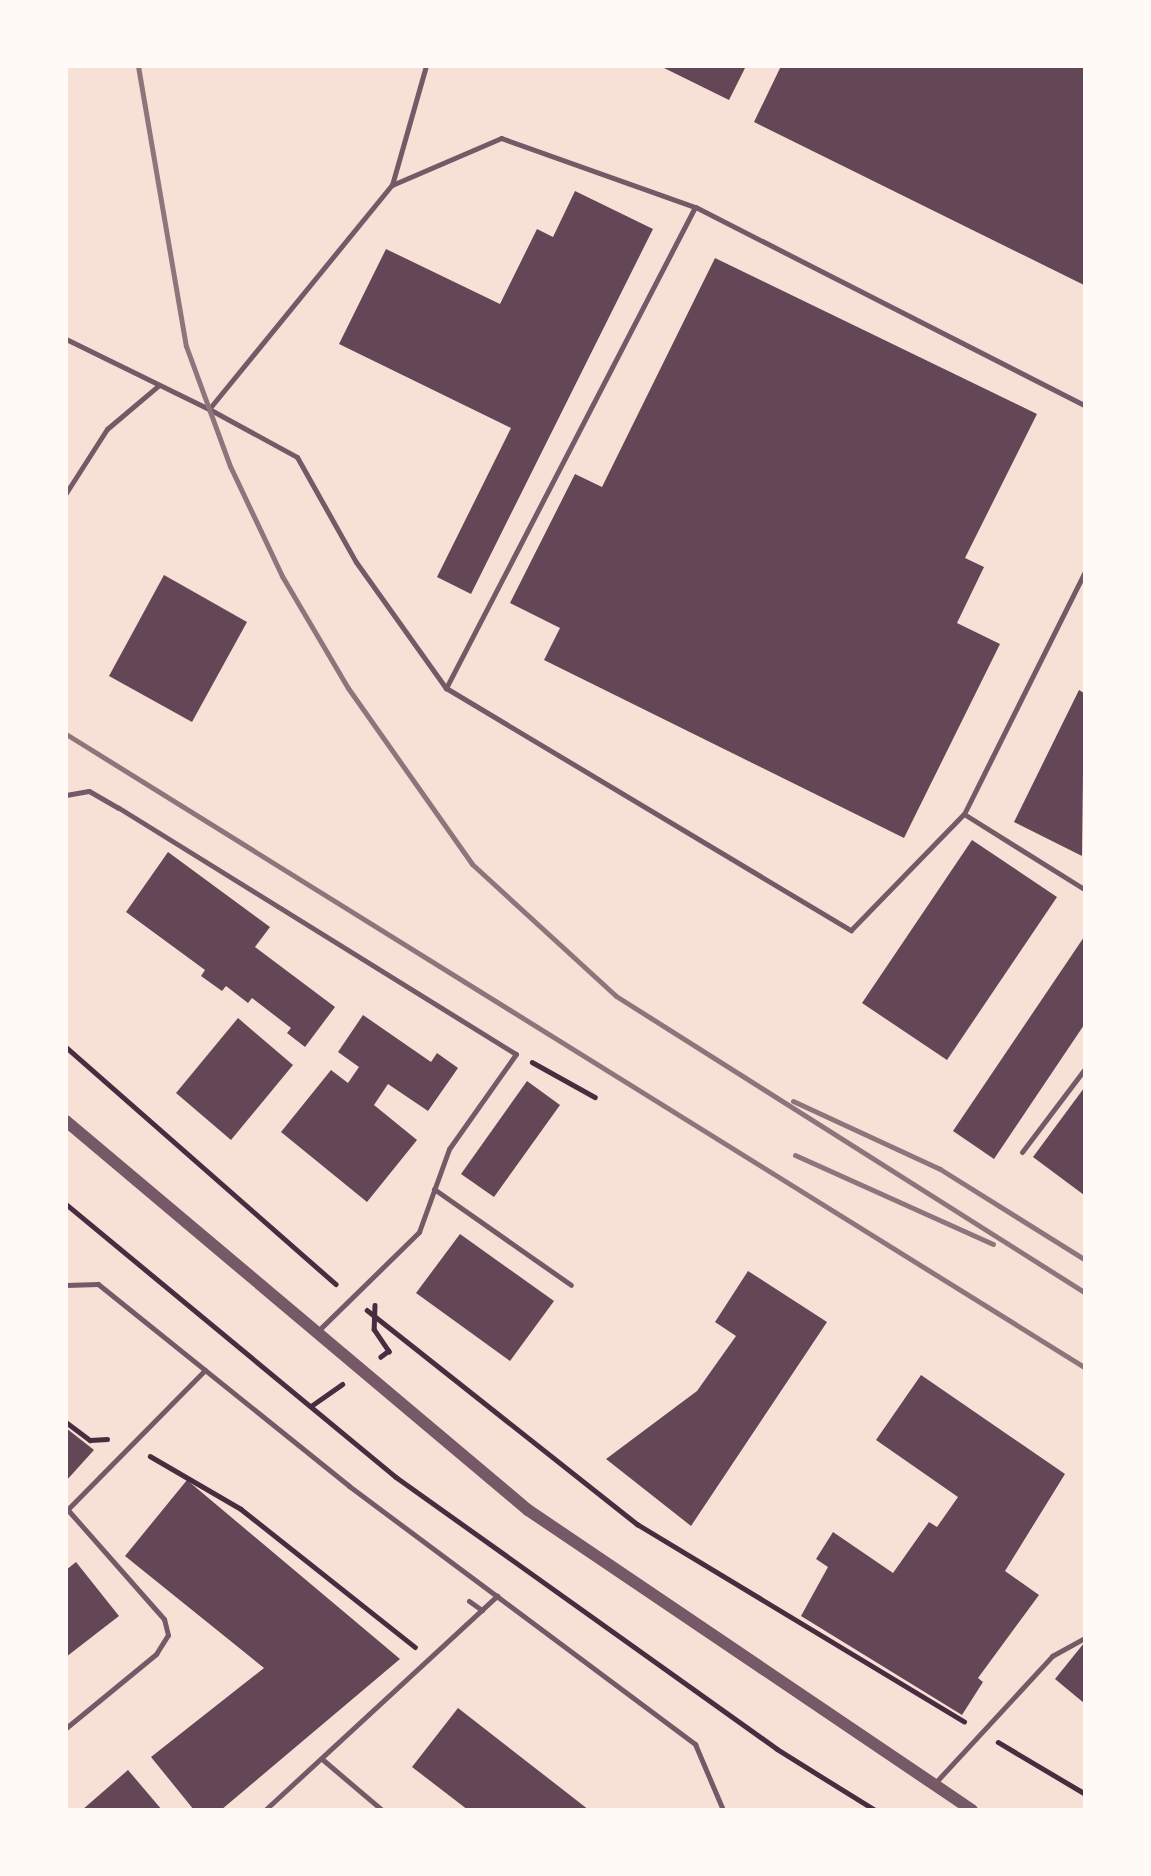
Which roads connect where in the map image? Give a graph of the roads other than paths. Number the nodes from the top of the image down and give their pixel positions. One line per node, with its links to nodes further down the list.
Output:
1 (426, 66): 2 (lane)
2 (392, 185): 3 (lane); 7 (lane)
3 (695, 206): 6 (lane); 10 (lane)
4 (66, 339): 5 (lane)
5 (159, 385): 7 (lane); 8 (lane)
6 (1084, 405)
7 (209, 409): 10 (lane)
8 (66, 493)
9 (1084, 573): 12 (lane)
10 (446, 688): 12 (lane)
11 (66, 795): 17 (lane)
12 (964, 814): 13 (lane)
13 (1084, 889)
14 (1084, 1070): 16 (lane)
15 (66, 1121): 20 (street)
16 (1022, 1152)
17 (434, 1189): 19 (lane); 20 (lane)
18 (66, 1285): 21 (lane)
19 (571, 1285)
20 (318, 1331): 29 (street)
21 (205, 1370): 22 (lane); 23 (lane)
22 (67, 1511): 27 (lane)
23 (497, 1596): 25 (lane); 32 (lane)
24 (469, 1601): 25 (lane)
25 (482, 1610): 28 (lane)
26 (1084, 1638): 29 (lane)
27 (66, 1728)
28 (322, 1759): 30 (lane); 31 (lane)
29 (933, 1786): 33 (street)
30 (265, 1810)
31 (382, 1810)
32 (723, 1810)
33 (972, 1810)

